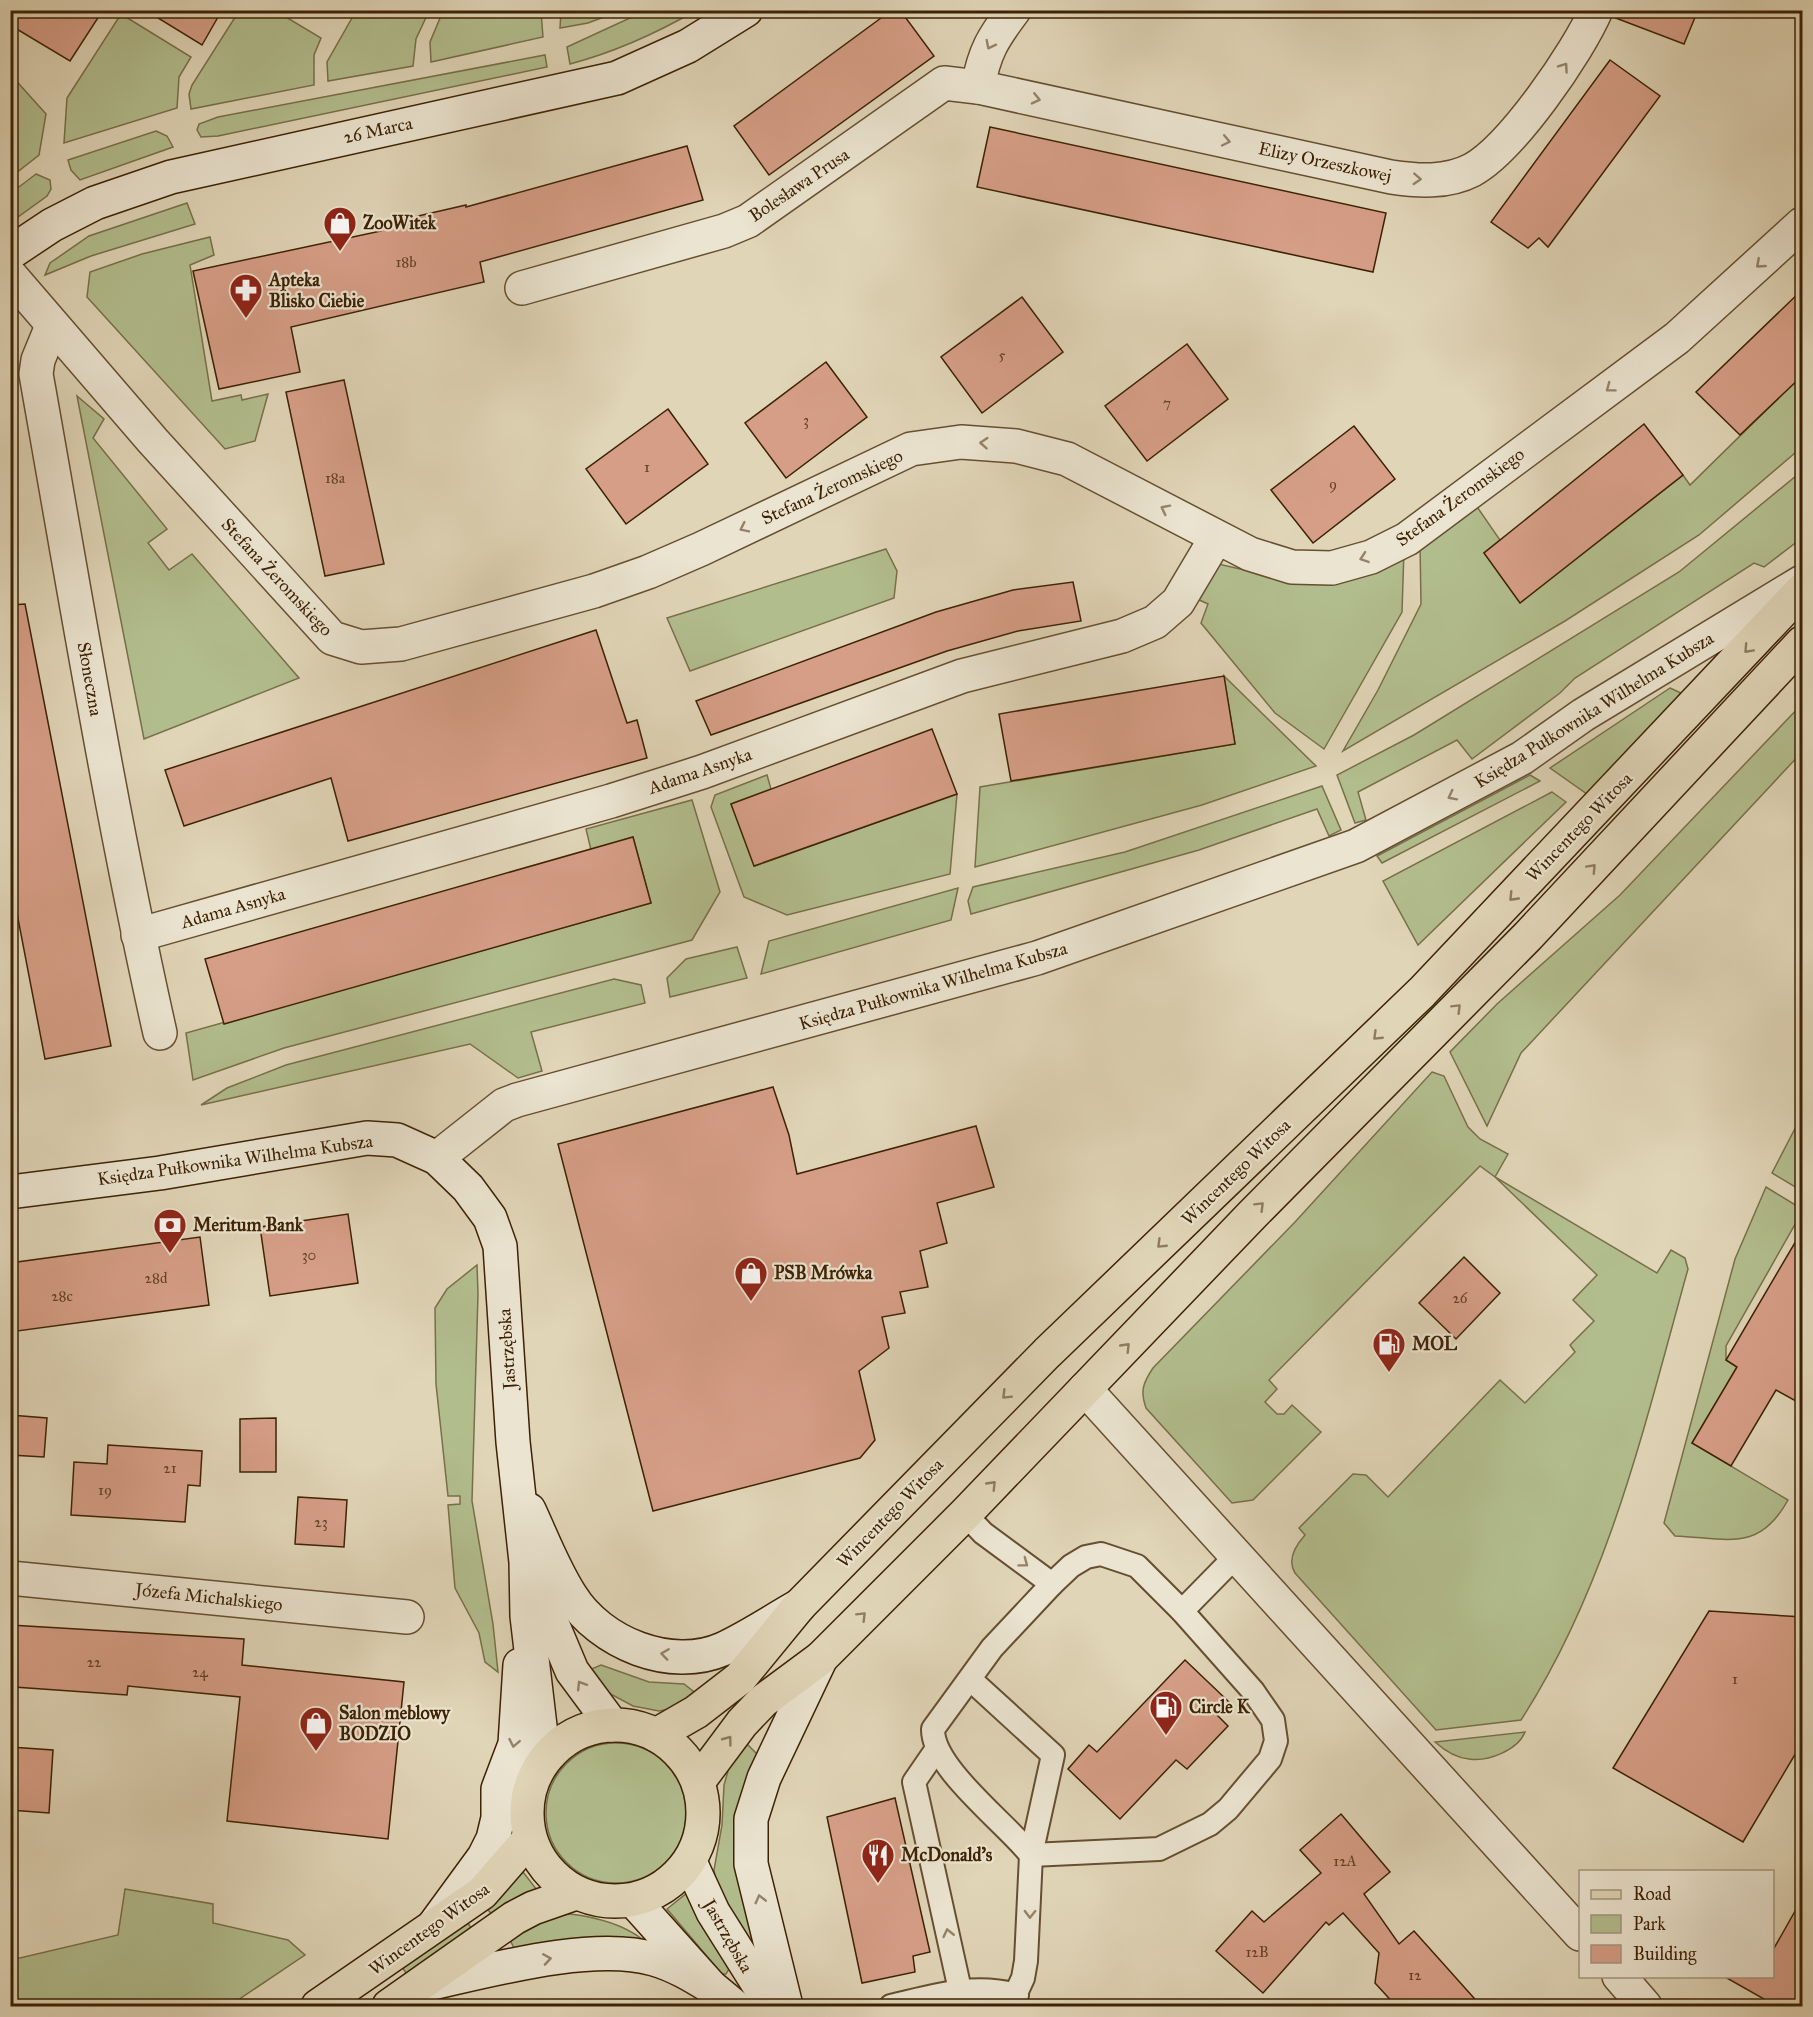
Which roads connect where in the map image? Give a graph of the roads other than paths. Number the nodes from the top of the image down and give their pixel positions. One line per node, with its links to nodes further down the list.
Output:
1 (746, 10): 6 (street, 26 Marca)
2 (1014, 10): 4 (street, one-way to 4)
3 (1596, 10): 4 (street, Elizy Orzeszkowej, one-way to 3)
4 (978, 87): 8 (street, Bolesława Prusa)
5 (1803, 224): 10 (street, Stefana Żeromskiego, one-way to 10)
6 (10, 253)
7 (10, 275): 9 (street, Stefana Żeromskiego)
8 (522, 288)
9 (52, 326): 10 (street, Stefana Żeromskiego, one-way to 9); 14 (street, Słoneczna)
10 (1216, 537): 14 (street, Adama Asnyka)
11 (1803, 582): 16 (street, Księdza Pułkownika Wilhelma Kubsza, one-way to 16)
12 (1803, 590): 25 (main road, Wincentego Witosa, one-way to 25)
13 (1803, 643): 18 (main road, Wincentego Witosa, one-way to 13)
14 (138, 935): 15 (street, Słoneczna)
15 (160, 1034)
16 (437, 1158): 17 (street, Księdza Pułkownika Wilhelma Kubsza); 19 (street, Jastrzębska)
17 (10, 1192)
18 (1085, 1389): 20 (main road, Wincentego Witosa, one-way to 18); 21 (street)
19 (516, 1481): 22 (street, Jastrzębska); 25 (street, one-way to 19)
20 (965, 1514): 24 (lane, one-way to 24); 29 (main road, Wincentego Witosa, one-way to 20)
21 (1235, 1557): 26 (lane); 42 (street)
22 (526, 1562): 27 (street, Jastrzębska); 31 (street, Jastrzębska, one-way to 22)
23 (10, 1578): 28 (street, Józefa Michalskiego)
24 (1052, 1584): 26 (lane); 30 (lane)
25 (799, 1606): 32 (main road, Wincentego Witosa)
26 (1182, 1611): 37 (lane)
27 (527, 1616): 34 (street, Jastrzębska); 41 (street, one-way to 41)
28 (407, 1617)
29 (820, 1658): 35 (main road, Wincentego Witosa, one-way to 29); 51 (street, one-way to 29)
30 (971, 1680): 33 (lane); 37 (lane)
31 (612, 1725): 32 (main road); 34 (main road)
32 (656, 1735): 35 (main road)
33 (936, 1750): 37 (lane); 45 (lane, one-way to 33)
34 (544, 1760): 36 (main road)
35 (698, 1782): 38 (main road)
36 (529, 1839): 39 (main road); 41 (main road, Wincentego Witosa)
37 (1031, 1855): 47 (lane, one-way to 47)
38 (690, 1862): 40 (main road); 50 (street, Jastrzębska)
39 (576, 1893): 40 (main road); 44 (main road)
40 (633, 1900): 46 (street)
41 (429, 1932): 48 (main road, Wincentego Witosa)
42 (1579, 1932)
43 (1619, 1978): 53 (street)
44 (419, 1986): 46 (street, one-way to 46); 49 (main road)
45 (960, 1990): 47 (lane); 52 (lane)
46 (723, 1997)
47 (1013, 2001)
48 (318, 2007)
49 (389, 2007)
50 (772, 2007)
51 (786, 2007)
52 (891, 2007)
53 (1645, 2007)

